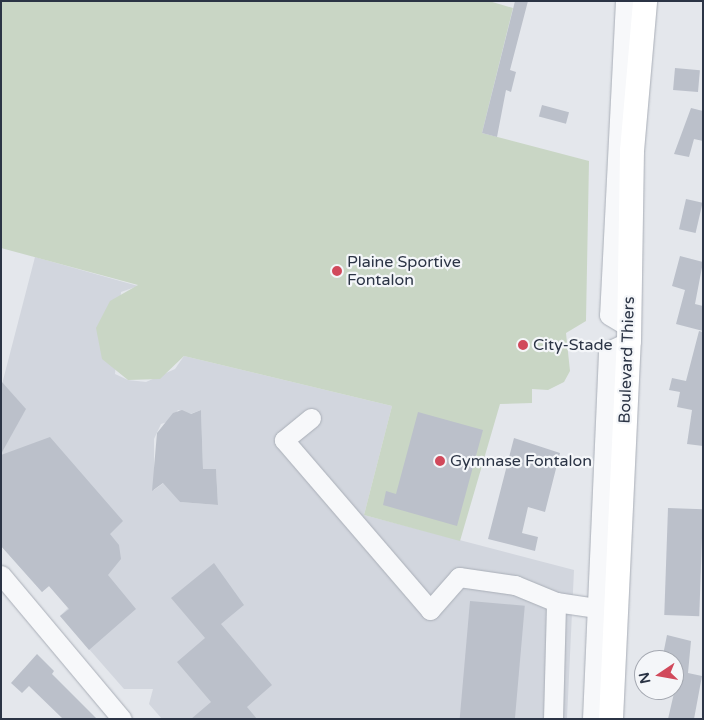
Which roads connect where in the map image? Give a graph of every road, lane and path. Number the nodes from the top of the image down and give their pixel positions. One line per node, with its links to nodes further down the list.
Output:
1 (625, 1): 3 (street)
2 (645, 1): 3 (main road, Boulevard Thiers)
3 (629, 334): 7 (main road, Boulevard Thiers)
4 (311, 418): 6 (street)
5 (1, 575): 8 (street)
6 (556, 602): 7 (street); 9 (street)
7 (608, 610): 10 (street); 11 (main road, Boulevard Thiers)
8 (122, 719)
9 (553, 719)
10 (592, 719)
11 (611, 719)

